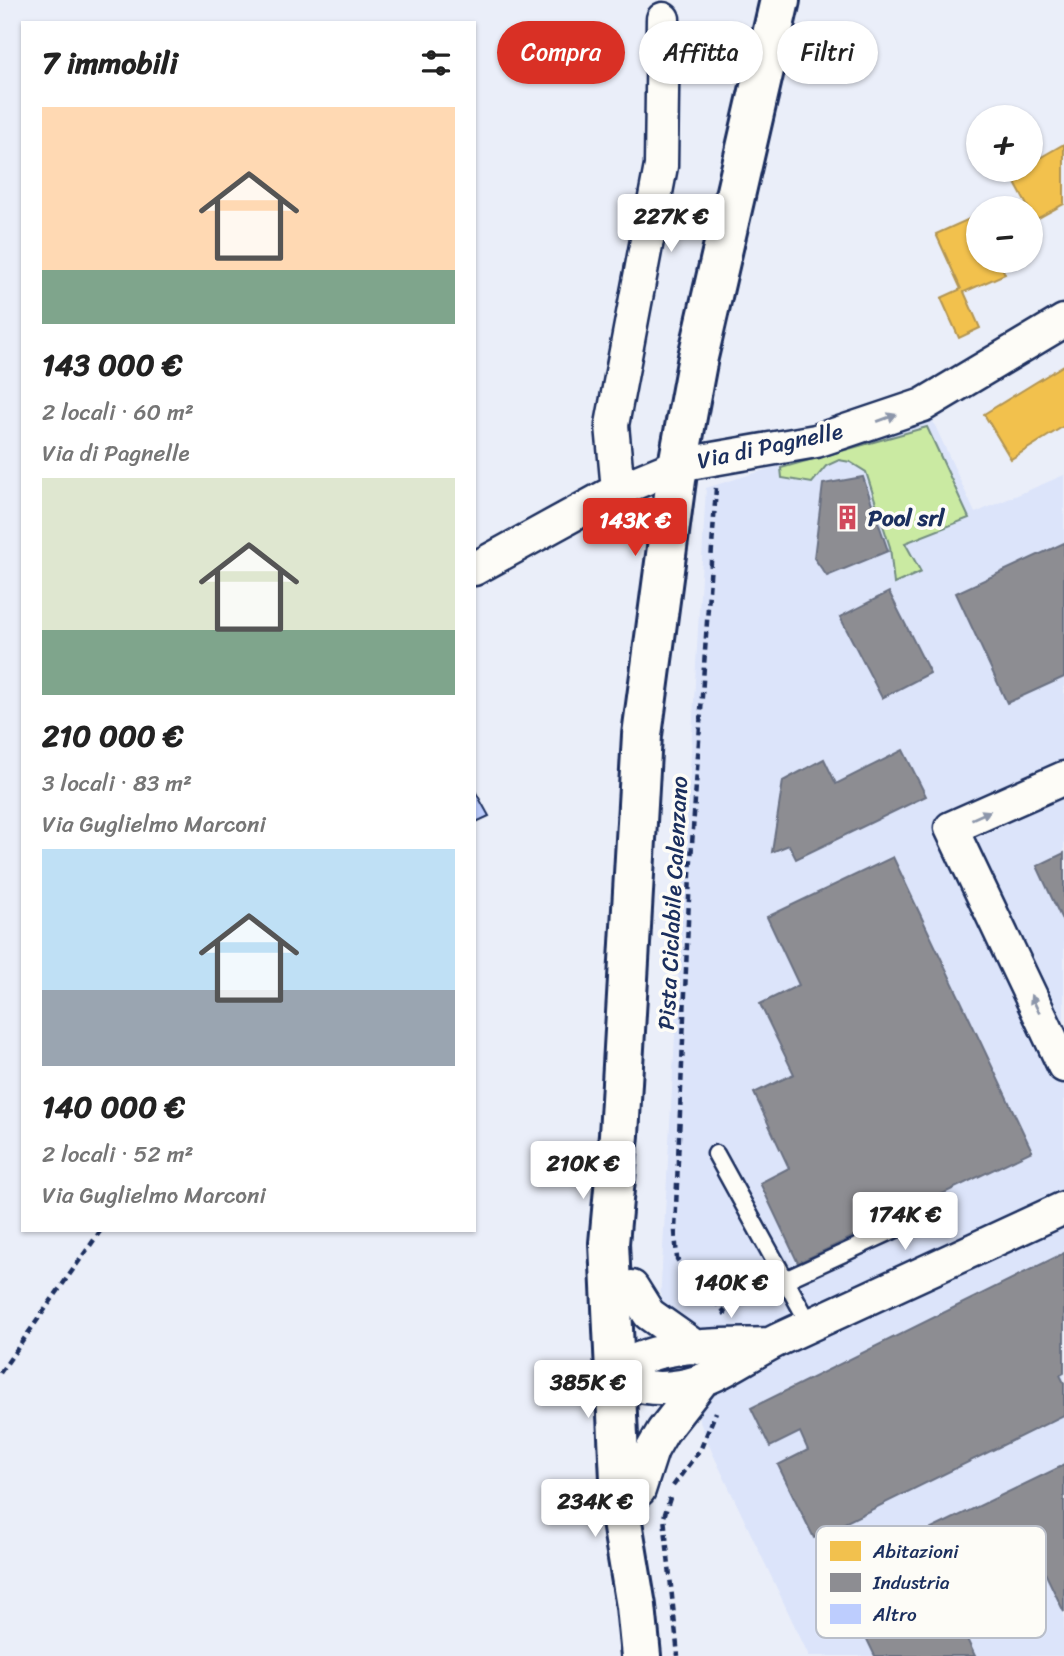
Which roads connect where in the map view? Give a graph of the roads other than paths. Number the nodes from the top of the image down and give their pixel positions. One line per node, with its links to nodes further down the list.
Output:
1 (780, 0): 4 (main road)
2 (663, 19): 5 (street)
3 (1064, 321): 4 (street, Via di Pagnelle, one-way to 3)
4 (678, 465): 5 (street, Via di Pagnelle); 9 (main road)
5 (618, 490): 6 (street, Via di Pagnelle)
6 (476, 568)
7 (1064, 778): 8 (street, one-way to 7)
8 (1064, 1066)
9 (620, 1135): 14 (main road); 18 (main road)
10 (716, 1154): 13 (lane)
11 (944, 1207): 13 (lane)
12 (1064, 1208): 15 (street)
13 (785, 1279): 15 (lane)
14 (632, 1287): 17 (street); 18 (main road)
15 (810, 1325): 16 (street)
16 (769, 1344): 17 (street); 19 (street)
17 (696, 1348): 18 (street)
18 (629, 1372): 19 (street); 20 (main road); 21 (main road)
19 (710, 1394): 20 (street)
20 (639, 1490): 21 (main road)
21 (636, 1606): 22 (main road)
22 (640, 1656)

